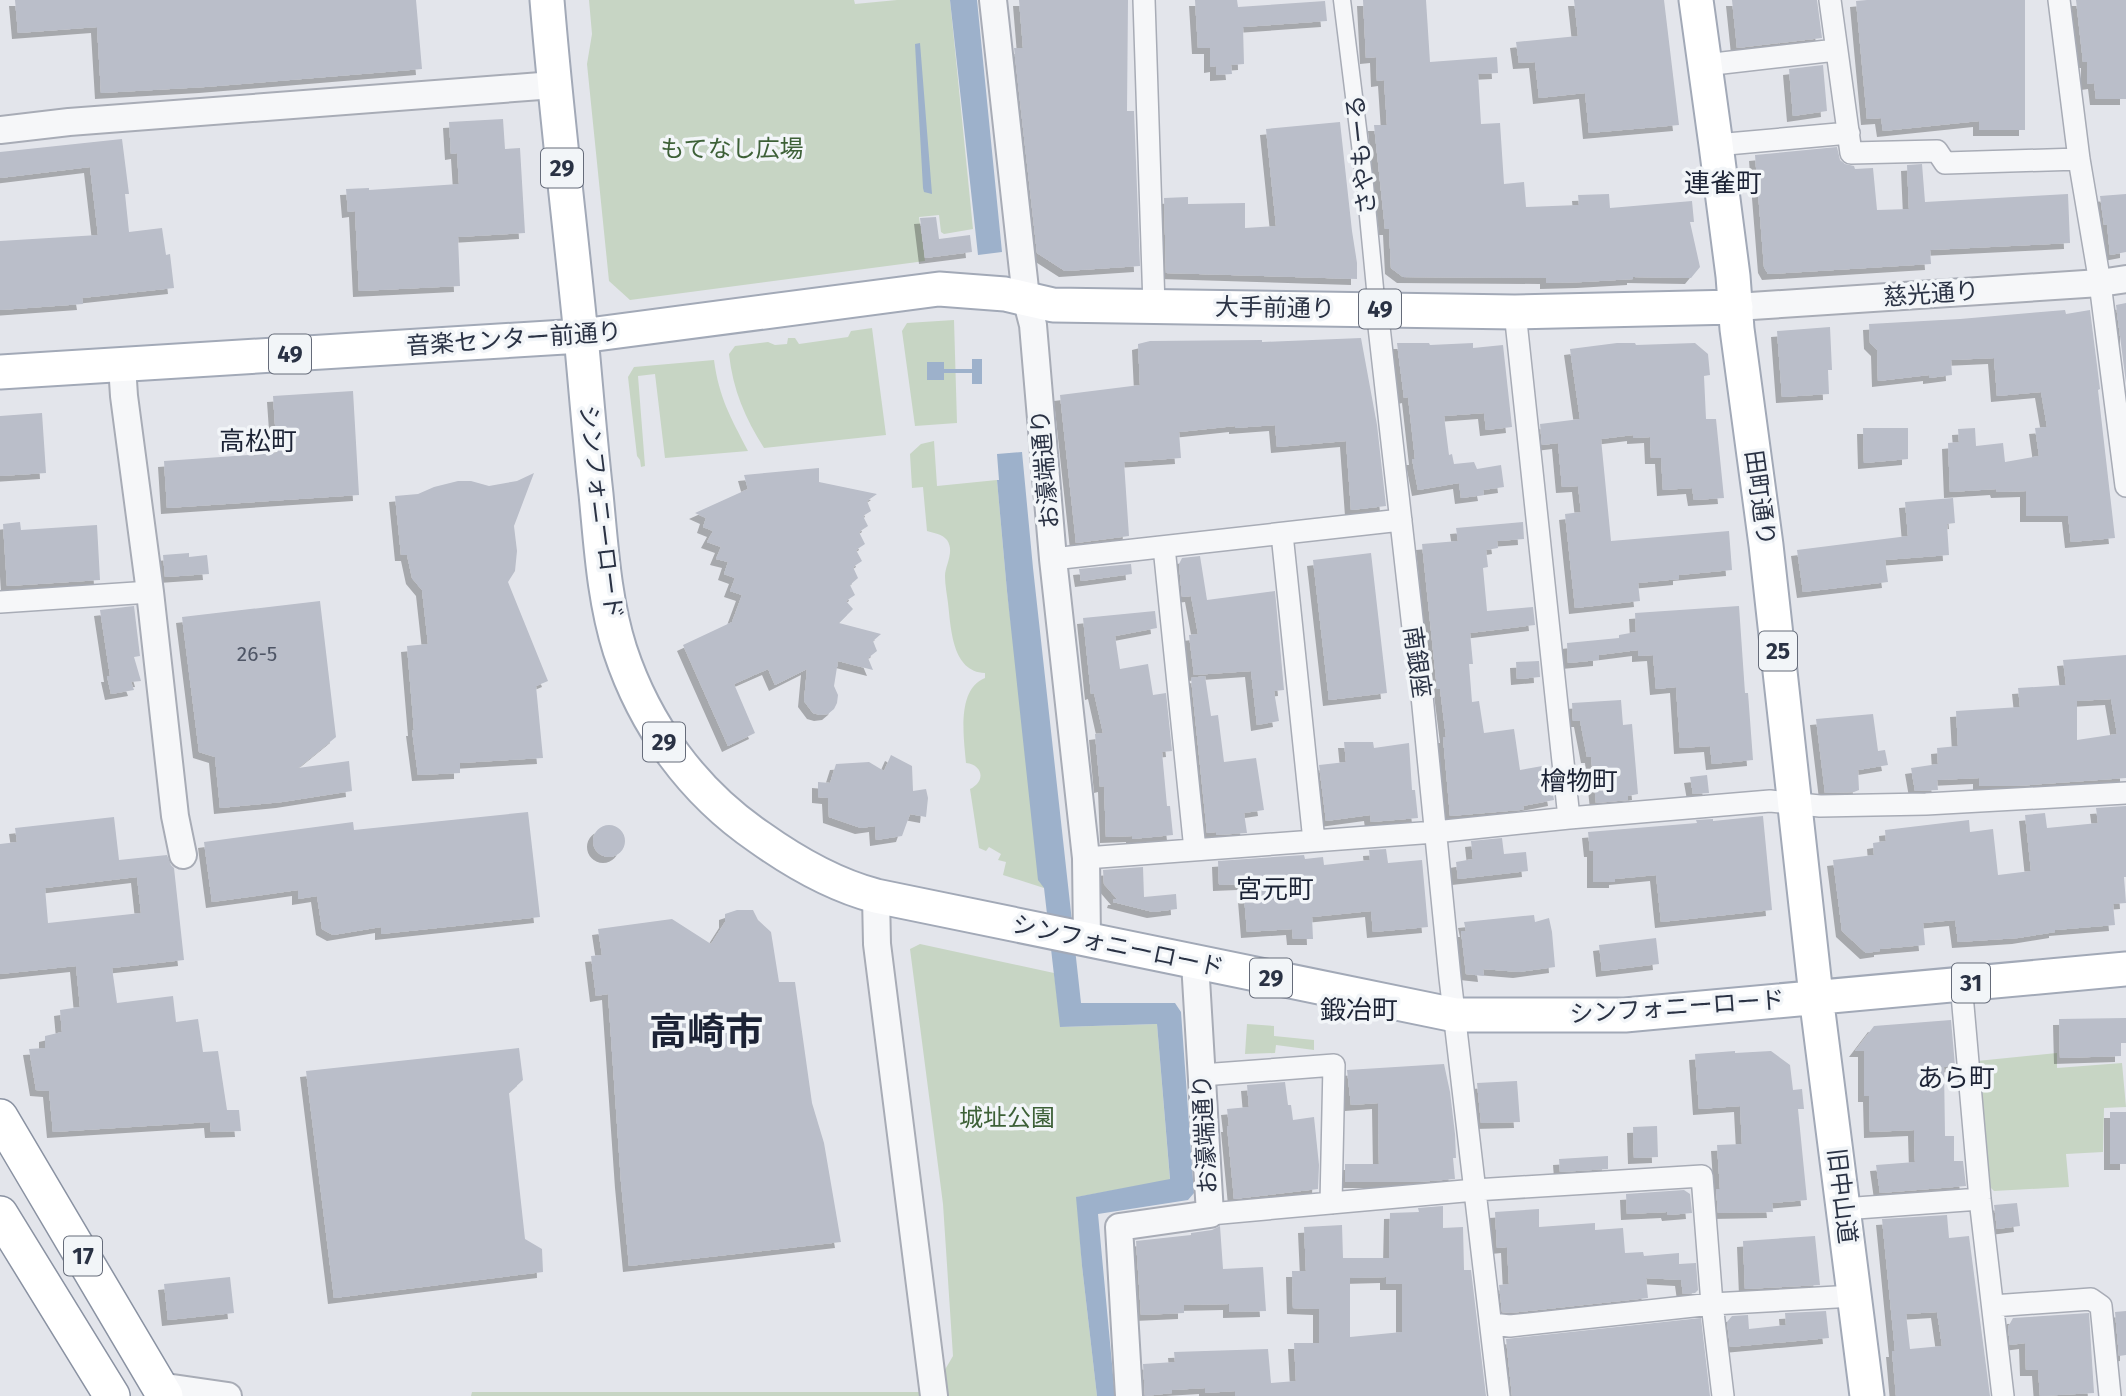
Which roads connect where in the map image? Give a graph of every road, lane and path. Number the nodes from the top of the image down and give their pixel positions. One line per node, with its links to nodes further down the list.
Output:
1 (547, 0): 10 (main road, 29)
2 (993, 0): 16 (street, お濠端通り)
3 (1144, 0): 17 (street)
4 (1342, 0): 19 (street, さやもーる)
5 (1696, 0): 9 (main road, 田町通り / 25)
6 (1830, 0): 8 (street)
7 (2059, 0): 14 (street)
8 (1836, 51): 9 (street); 12 (street)
9 (1705, 65): 13 (main road, 田町通り / 25)
10 (554, 85): 11 (street); 21 (main road, 29)
11 (0, 130)
12 (1849, 133): 13 (street); 14 (street)
13 (1716, 145): 18 (main road, 田町通り / 25)
14 (2079, 159): 15 (street)
15 (2113, 281): 18 (street, 慈光通り); 24 (street)
16 (1026, 298): 17 (main road, 大手前通り / 49); 21 (main road, 音楽センター前通り / 49); 28 (street, お濠端通り)
17 (1154, 306): 19 (main road, 大手前通り / 49)
18 (1736, 307): 20 (main road, 大手前通り / 49); 32 (main road, 田町通り / 25)
19 (1377, 309): 20 (main road, 大手前通り / 49); 25 (street, 南銀座)
20 (1515, 313): 33 (street)
21 (580, 335): 22 (main road, 音楽センター前通り / 49); 39 (main road, シンフォニーロード / 29)
22 (122, 365): 23 (main road, 音楽センター前通り / 49); 29 (street)
23 (0, 372)
24 (2126, 486)
25 (1401, 520): 26 (street); 34 (street, 南銀座)
26 (1282, 534): 27 (street); 35 (street)
27 (1164, 547): 28 (street); 36 (street)
28 (1053, 559): 38 (street, お濠端通り)
29 (150, 592): 30 (street); 37 (street)
30 (0, 602)
31 (2126, 793): 32 (street)
32 (1795, 805): 33 (street); 44 (main road, 田町通り / 25)
33 (1569, 818): 34 (street)
34 (1435, 832): 35 (street); 45 (street, 南銀座)
35 (1314, 841): 36 (street)
36 (1195, 850): 38 (street)
37 (183, 855)
38 (1086, 858): 40 (street, お濠端通り)
39 (876, 896): 40 (main road, シンフォニーロード / 29); 62 (street)
40 (1087, 939): 41 (main road, シンフォニーロード / 29)
41 (1195, 962): 45 (main road, シンフォニーロード / 29); 46 (street, お濠端通り)
42 (2126, 969): 43 (main road, シンフォニーロード / 31)
43 (1961, 983): 44 (main road, シンフォニーロード / 31); 50 (street)
44 (1816, 996): 45 (main road, シンフォニーロード / 29); 52 (main road, 旧中山道 / 25)
45 (1455, 1015): 49 (street, 南銀座)
46 (1202, 1076): 51 (street); 54 (street, お濠端通り)
47 (0, 1116): 59 (highway, 17)
48 (0, 1161): 59 (highway, 17)
49 (1475, 1190): 51 (street); 56 (street); 58 (street, 南銀座)
50 (1980, 1199): 52 (street); 57 (street)
51 (1331, 1203): 54 (street)
52 (1843, 1209): 55 (main road, 旧中山道 / 25)
53 (0, 1214): 60 (highway, 17)
54 (1210, 1214): 63 (street, お濠端通り)
55 (1854, 1296): 56 (street); 66 (main road, 旧中山道 / 25)
56 (1712, 1304): 58 (street); 65 (street)
57 (1993, 1306): 67 (street); 68 (street)
58 (1491, 1324): 64 (street, 南銀座)
59 (157, 1393): 61 (street)
60 (112, 1396)
61 (228, 1396)
62 (933, 1396)
63 (1129, 1396)
64 (1499, 1396)
65 (1723, 1396)
66 (1867, 1396)
67 (2003, 1396)
68 (2110, 1396)

